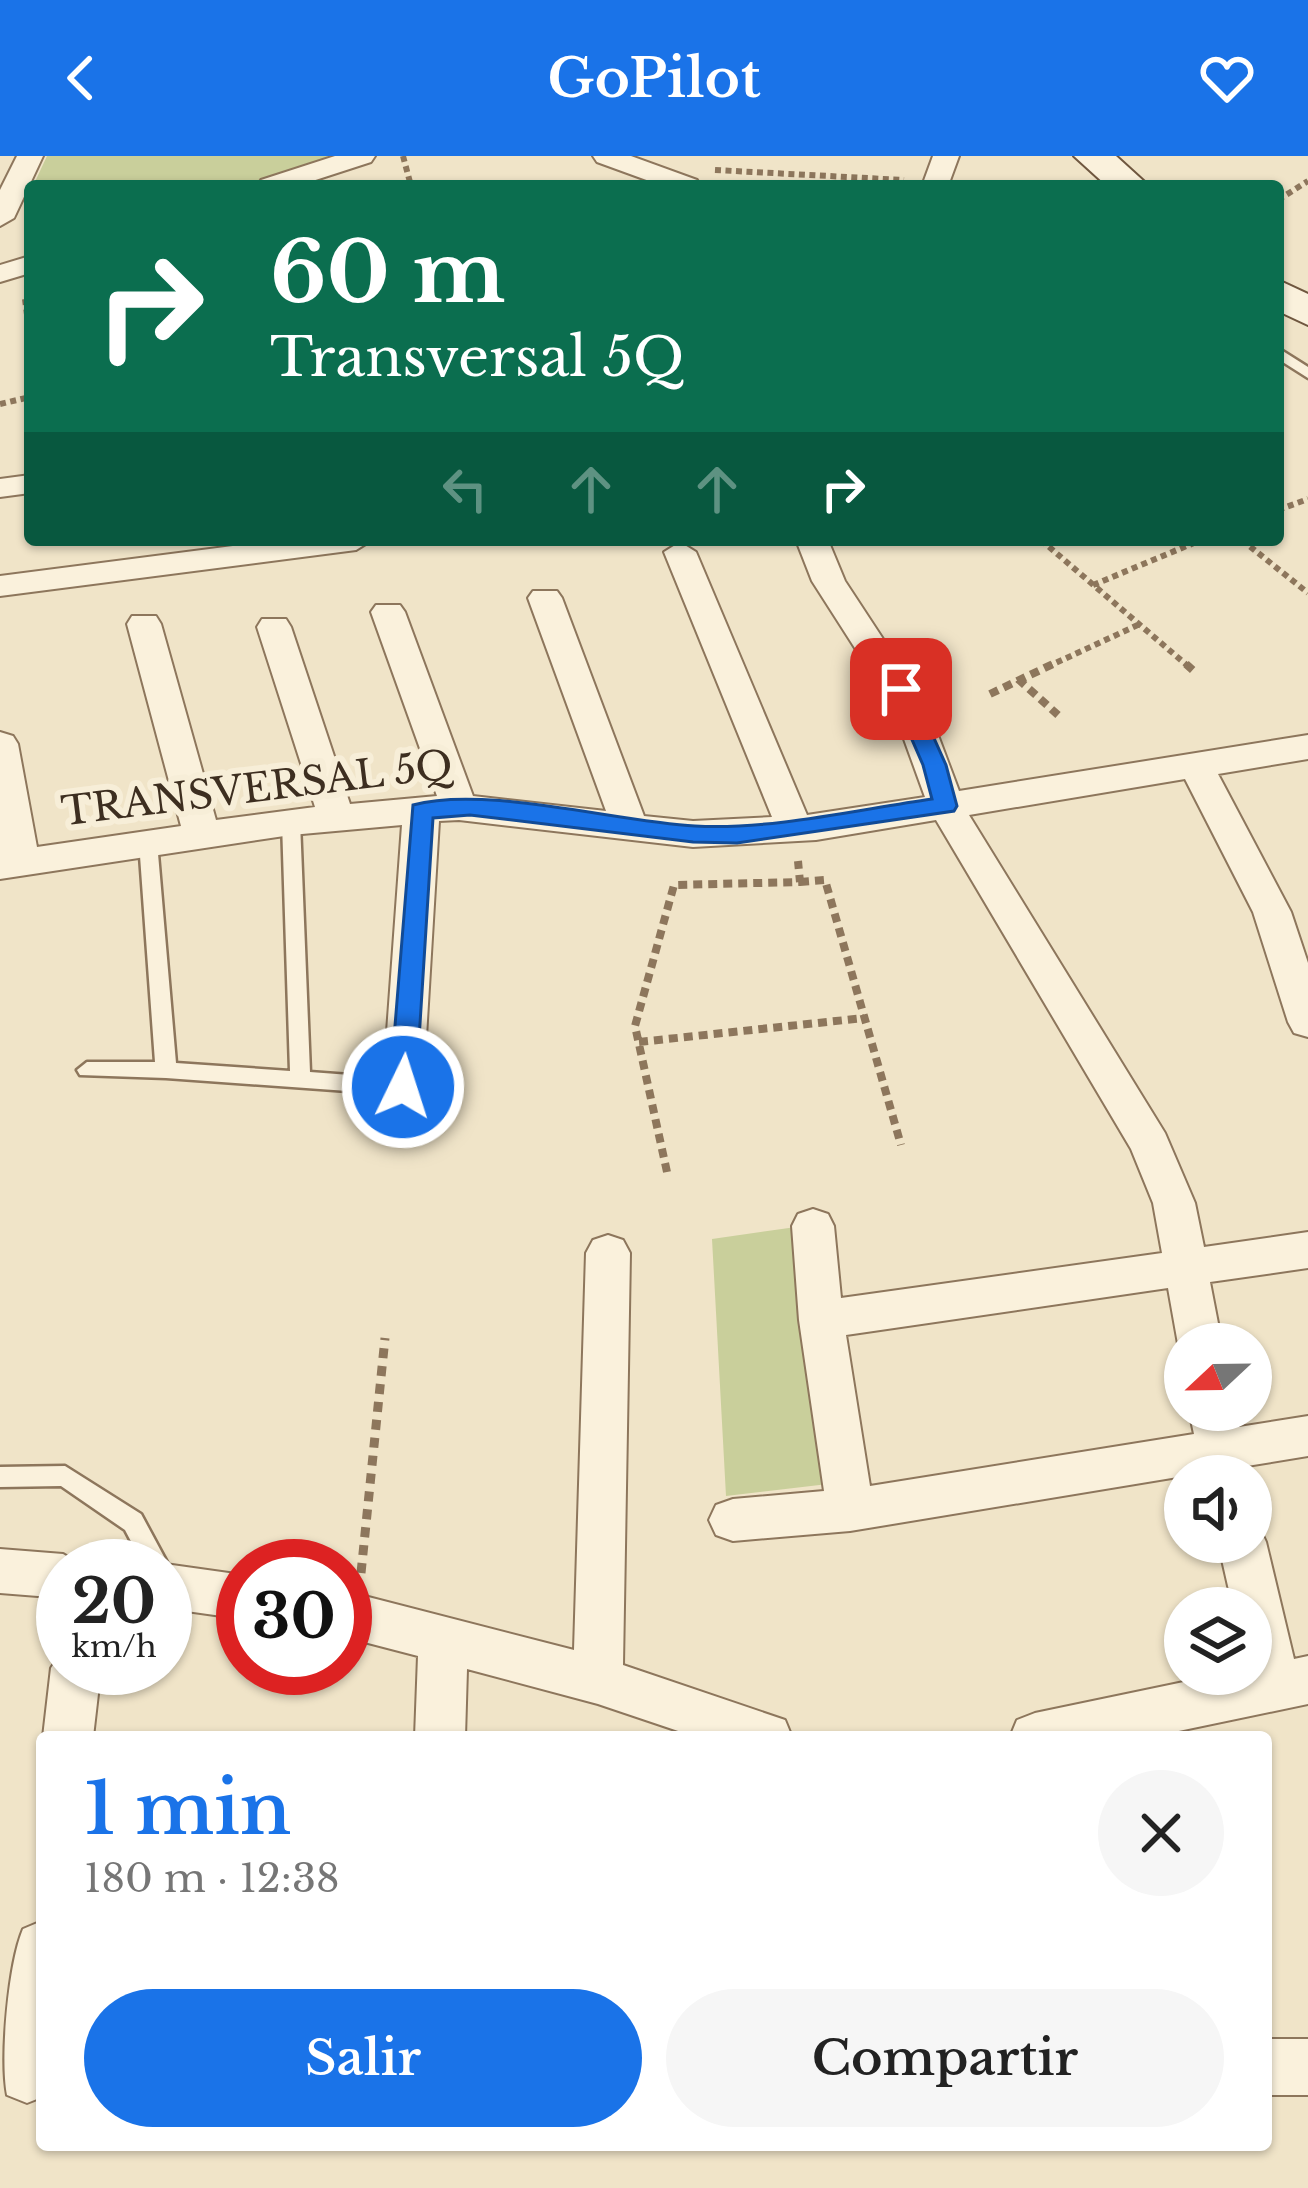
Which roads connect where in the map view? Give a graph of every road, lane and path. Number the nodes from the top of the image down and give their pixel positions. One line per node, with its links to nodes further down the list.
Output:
1 (30, 156): 9 (street)
2 (362, 156): 6 (street)
3 (1093, 156): 8 (street)
4 (618, 160): 5 (path); 7 (street)
5 (939, 175)
6 (289, 180)
7 (672, 180)
8 (1123, 180)
9 (0, 218)
10 (258, 546): 15 (street)
11 (815, 546): 32 (street)
12 (1048, 546): 17 (path)
13 (1187, 546): 17 (path)
14 (1249, 546): 19 (path)
15 (225, 548): 18 (street)
16 (680, 552): 37 (street)
17 (1093, 585): 22 (path)
18 (0, 586)
19 (1308, 593)
20 (545, 598): 36 (street)
21 (388, 612): 33 (street)
22 (1141, 624): 25 (path); 26 (path)
23 (144, 625): 38 (street)
24 (274, 627): 34 (street)
25 (1196, 674)
26 (1018, 679): 27 (path); 28 (path)
27 (990, 694)
28 (1058, 715)
29 (0, 744): 40 (street)
30 (1308, 747): 31 (street, TRANSVERSAL 5Q)
31 (1195, 764): 32 (street, TRANSVERSAL 5Q); 43 (street)
32 (946, 806): 37 (street, TRANSVERSAL 5Q); 54 (street)
33 (440, 809): 34 (street, TRANSVERSAL 5Q); 36 (street, TRANSVERSAL 5Q); 48 (street)
34 (336, 817): 35 (street, TRANSVERSAL 5Q)
35 (291, 822): 38 (street, TRANSVERSAL 5Q); 47 (lane)
36 (630, 826): 37 (street, TRANSVERSAL 5Q)
37 (795, 830): 41 (path)
38 (202, 836): 39 (street, TRANSVERSAL 5Q)
39 (148, 842): 40 (street, TRANSVERSAL 5Q); 46 (lane)
40 (11, 864)
41 (800, 882): 42 (path); 44 (path)
42 (865, 1018): 44 (path); 49 (path)
43 (1308, 1022)
44 (639, 1042): 50 (path)
45 (87, 1070): 46 (lane)
46 (166, 1070): 47 (lane)
47 (300, 1081): 48 (lane)
48 (403, 1087)
49 (901, 1145)
50 (667, 1172)
51 (813, 1226): 55 (street)
52 (1308, 1250): 54 (street)
53 (608, 1253): 70 (street)
54 (1186, 1270): 55 (street); 56 (street)
55 (821, 1320): 61 (street)
56 (1196, 1323)
57 (385, 1338): 64 (path)
58 (1308, 1436): 59 (street)
59 (1220, 1446): 61 (street)
60 (0, 1477): 63 (lane)
61 (850, 1510): 62 (street)
62 (733, 1520)
63 (142, 1539)
64 (360, 1539)
65 (1249, 1563): 71 (street)
66 (0, 1571): 67 (street)
67 (36, 1574)
68 (372, 1620): 69 (street)
69 (443, 1636): 70 (street); 74 (street)
70 (598, 1680): 75 (street)
71 (1292, 1683): 76 (street)
72 (73, 1695): 73 (street)
73 (69, 1731)
74 (440, 1731)
75 (748, 1731)
76 (1064, 1731)
77 (36, 1988): 80 (street)
78 (1272, 2067): 79 (street)
79 (1308, 2067)
80 (23, 2075)

